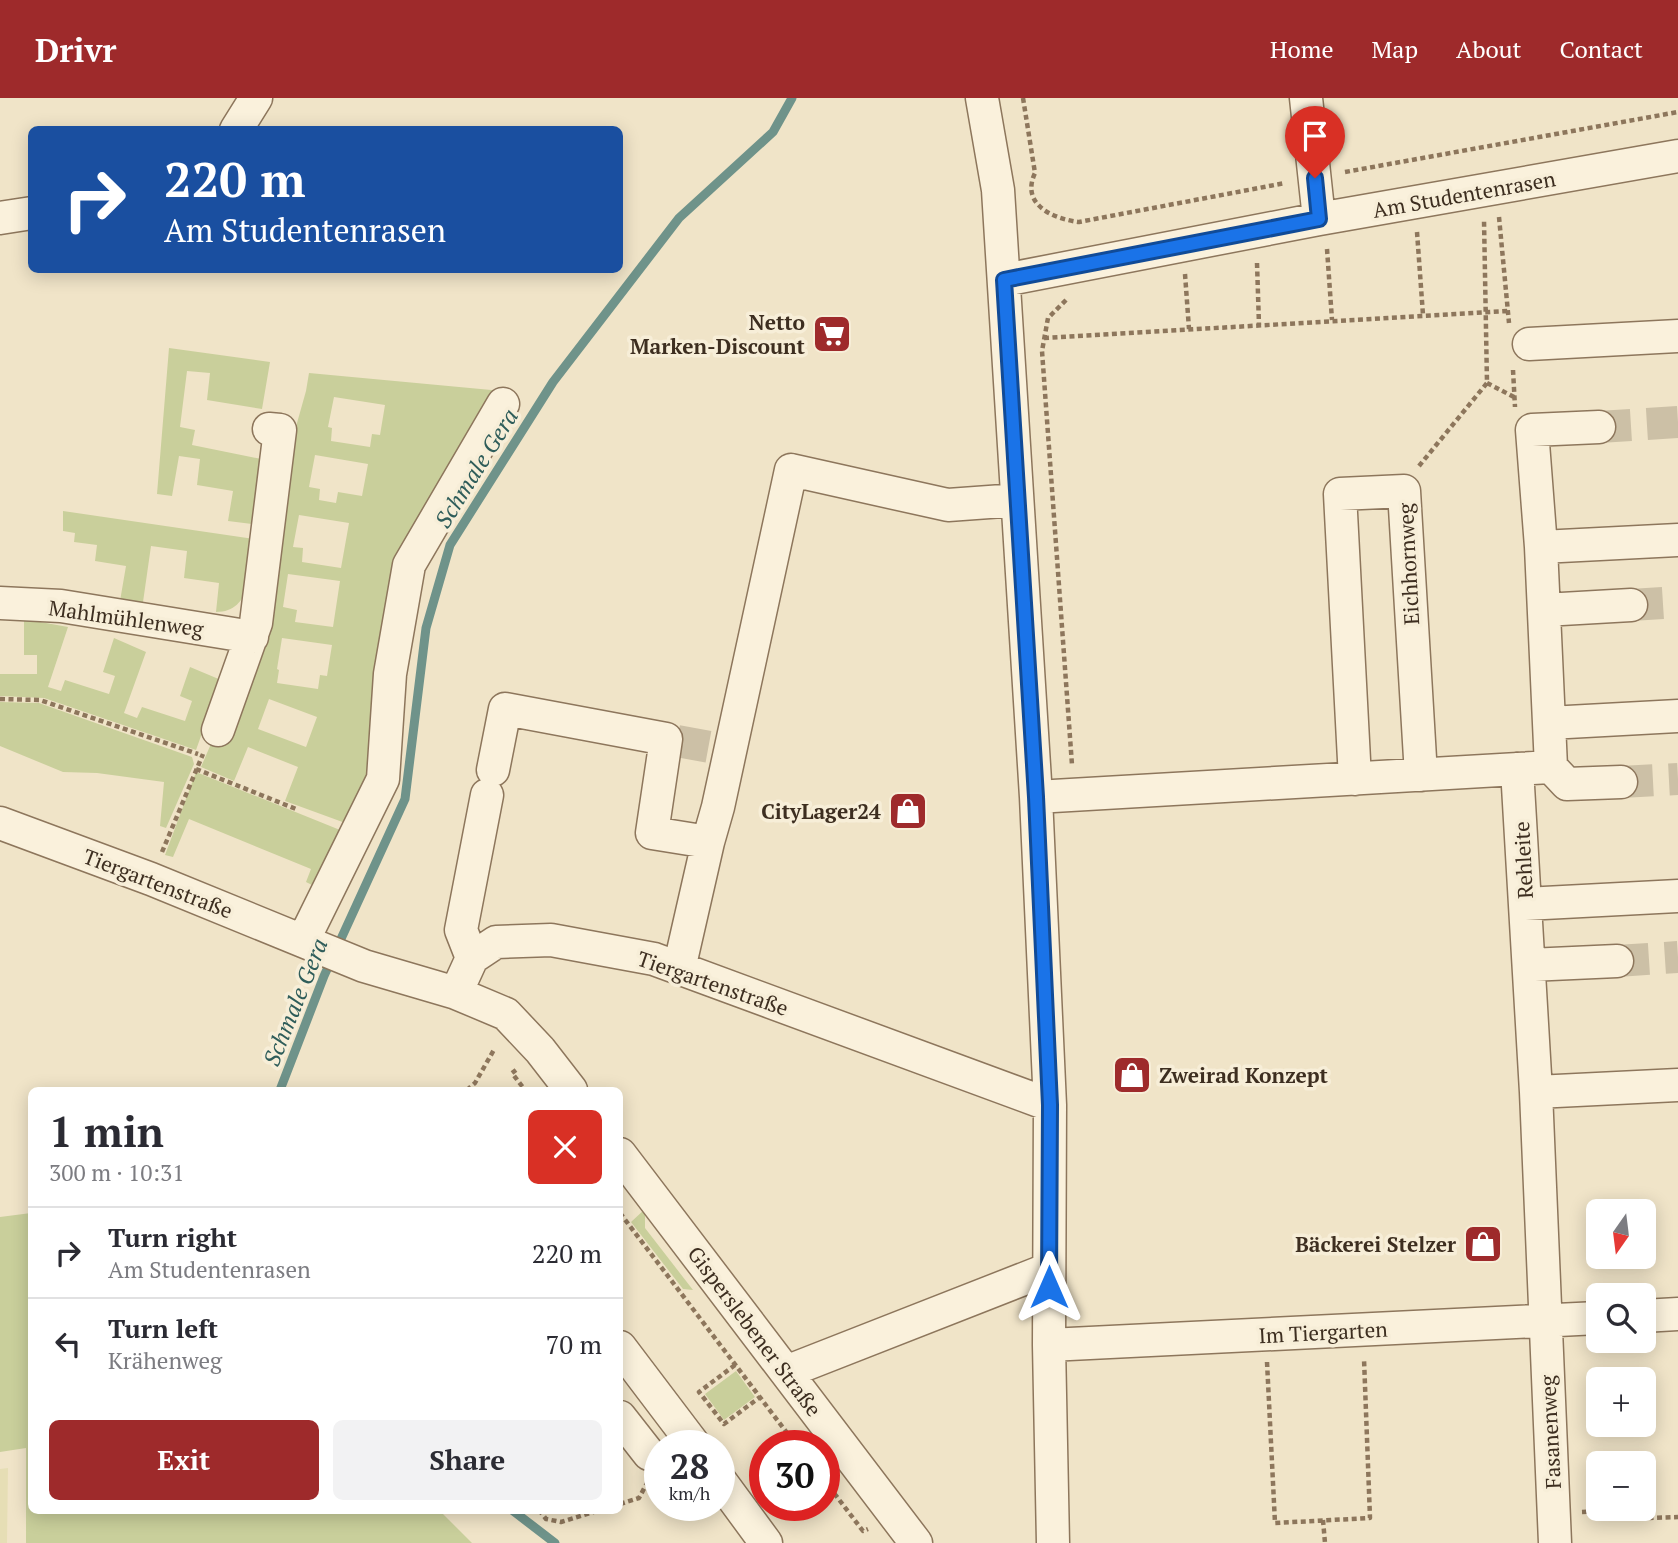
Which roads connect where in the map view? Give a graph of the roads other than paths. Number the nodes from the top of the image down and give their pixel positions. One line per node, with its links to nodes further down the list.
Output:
1 (256, 98): 4 (street)
2 (982, 98): 9 (street)
3 (1306, 98): 8 (street)
4 (238, 126)
5 (1678, 156): 8 (street, Am Studentenrasen)
6 (28, 214): 7 (street)
7 (0, 218)
8 (1323, 234): 9 (street, Am Studentenrasen)
9 (1004, 280): 15 (street)
10 (1678, 336): 11 (street)
11 (1529, 344)
12 (502, 404): 35 (street)
13 (1599, 427): 17 (street)
14 (269, 429): 21 (street)
15 (1017, 499): 30 (street); 32 (street)
16 (1678, 540): 17 (street)
17 (1542, 547): 20 (street)
18 (0, 603): 21 (street, Mahlmühlenweg)
19 (1631, 605): 20 (street)
20 (1544, 610): 23 (street)
21 (252, 637): 24 (street)
22 (1678, 716): 23 (street)
23 (1549, 723): 25 (street)
24 (210, 743)
25 (1551, 767): 26 (street); 29 (street)
26 (1517, 769): 27 (street); 34 (street, Rehleite)
27 (1421, 775): 28 (street); 28 (street, Eichhornweg)
28 (1355, 779): 30 (street)
29 (1621, 782)
30 (1036, 797): 44 (street)
31 (0, 823): 35 (street, Tiergartenstraße)
32 (708, 842): 36 (street); 39 (street)
33 (1678, 896): 34 (street)
34 (1525, 904): 38 (street, Rehleite)
35 (307, 943): 40 (street, Tiergartenstraße)
36 (472, 958): 39 (street, Tiergartenstraße); 40 (street)
37 (1617, 961): 38 (street)
38 (1529, 965): 43 (street, Rehleite)
39 (680, 969): 44 (street, Tiergartenstraße)
40 (456, 993): 42 (street)
41 (1678, 1085): 43 (street)
42 (569, 1087)
43 (1536, 1091): 50 (street, Rehleite)
44 (1050, 1105): 46 (street)
45 (623, 1158): 53 (street, Gisperslebener Straße)
46 (1049, 1269): 51 (street); 53 (street)
47 (1678, 1314): 48 (street)
48 (1656, 1315)
49 (1586, 1319): 50 (street, Im Tiergarten)
50 (1545, 1321): 51 (street, Im Tiergarten); 58 (street, Fasanenweg)
51 (1049, 1345): 61 (street)
52 (623, 1355): 55 (street)
53 (786, 1372): 60 (street, Gisperslebener Straße)
54 (623, 1422): 56 (street)
55 (682, 1430)
56 (644, 1448)
57 (735, 1501): 59 (street)
58 (1554, 1528)
59 (766, 1543)
60 (914, 1543)
61 (1053, 1543)

